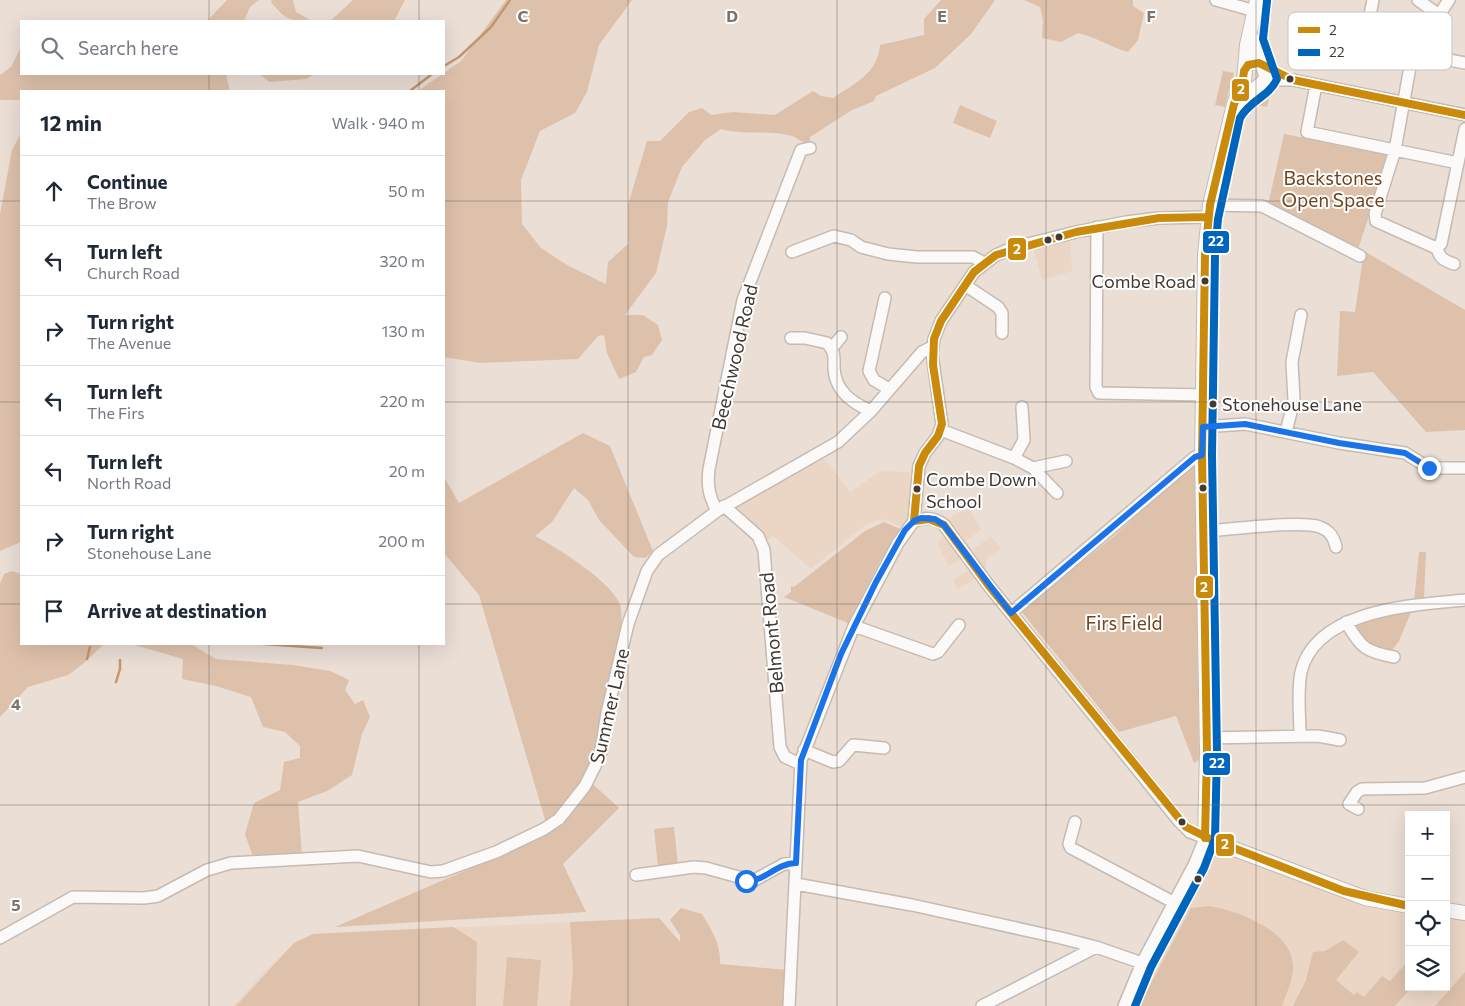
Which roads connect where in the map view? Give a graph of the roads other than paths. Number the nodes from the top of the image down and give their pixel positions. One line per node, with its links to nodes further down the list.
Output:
1 (1216, 0): 4 (street)
2 (1418, 0): 5 (street)
3 (1448, 0): 6 (street)
4 (1255, 12): 9 (main road); 11 (main road)
5 (1435, 12)
6 (1441, 12)
7 (1452, 61): 8 (street)
8 (1465, 63)
9 (1264, 66): 11 (main road); 12 (street); 13 (main road)
10 (1410, 70): 15 (street)
11 (1244, 73): 13 (main road); 16 (main road)
12 (1293, 80): 13 (street); 14 (street)
13 (1259, 85): 16 (main road)
14 (1316, 85): 15 (street); 20 (street)
15 (1403, 102): 17 (street); 20 (street)
16 (1231, 115): 22 (main road)
17 (1465, 115)
18 (1465, 129): 21 (street)
19 (802, 146): 50 (street, Beechwood Road)
20 (1395, 150): 21 (street); 24 (street)
21 (1458, 164): 24 (street)
22 (1209, 211): 23 (street); 26 (street); 38 (main road)
23 (1097, 227): 27 (street); 38 (street)
24 (1437, 247): 28 (street)
25 (792, 252): 27 (street)
26 (1360, 256)
27 (984, 263): 29 (street)
28 (1454, 264)
29 (965, 285): 32 (street); 35 (street)
30 (885, 298): 37 (street)
31 (1302, 315): 43 (street)
32 (1002, 333)
33 (841, 337): 36 (street)
34 (791, 338): 36 (street)
35 (932, 347): 37 (street, Summer Lane); 42 (street)
36 (832, 348): 40 (street)
37 (888, 389): 40 (street, Summer Lane)
38 (1204, 396): 41 (main road)
39 (1022, 407): 45 (street)
40 (871, 411): 50 (street, Summer Lane)
41 (1203, 427): 43 (street); 44 (main road)
42 (941, 430): 45 (street); 51 (street)
43 (1286, 432): 48 (street)
44 (1202, 455): 52 (main road); 55 (street)
45 (1014, 458): 47 (street)
46 (1066, 461): 47 (street)
47 (1033, 468): 49 (street)
48 (1465, 468)
49 (1057, 492)
50 (721, 508): 65 (street, Belmont Road); 77 (street, Summer Lane)
51 (914, 521): 55 (street); 58 (street)
52 (1203, 531): 53 (street); 61 (main road)
53 (1336, 547)
54 (1465, 600): 56 (street)
55 (1011, 613): 69 (street)
56 (1346, 622): 59 (street); 60 (street)
57 (959, 625): 58 (street)
58 (854, 626): 64 (street)
59 (1394, 657)
60 (1300, 736): 61 (street); 62 (street)
61 (1206, 738): 69 (main road)
62 (1340, 740)
63 (884, 748): 64 (street)
64 (804, 750): 65 (street)
65 (800, 764): 70 (street)
66 (1465, 777): 67 (street)
67 (1358, 809)
68 (1075, 822): 73 (street)
69 (1205, 838): 73 (street); 74 (main road)
70 (796, 863): 71 (street); 72 (street)
71 (636, 875)
72 (796, 884): 78 (street); 80 (street)
73 (1173, 902): 79 (street)
74 (1405, 905)
75 (1450, 911): 76 (main road)
76 (1465, 913)
77 (0, 938)
78 (1096, 946): 79 (street); 81 (street)
79 (1142, 963): 82 (street)
80 (789, 1006)
81 (982, 1006)
82 (1124, 1006)

